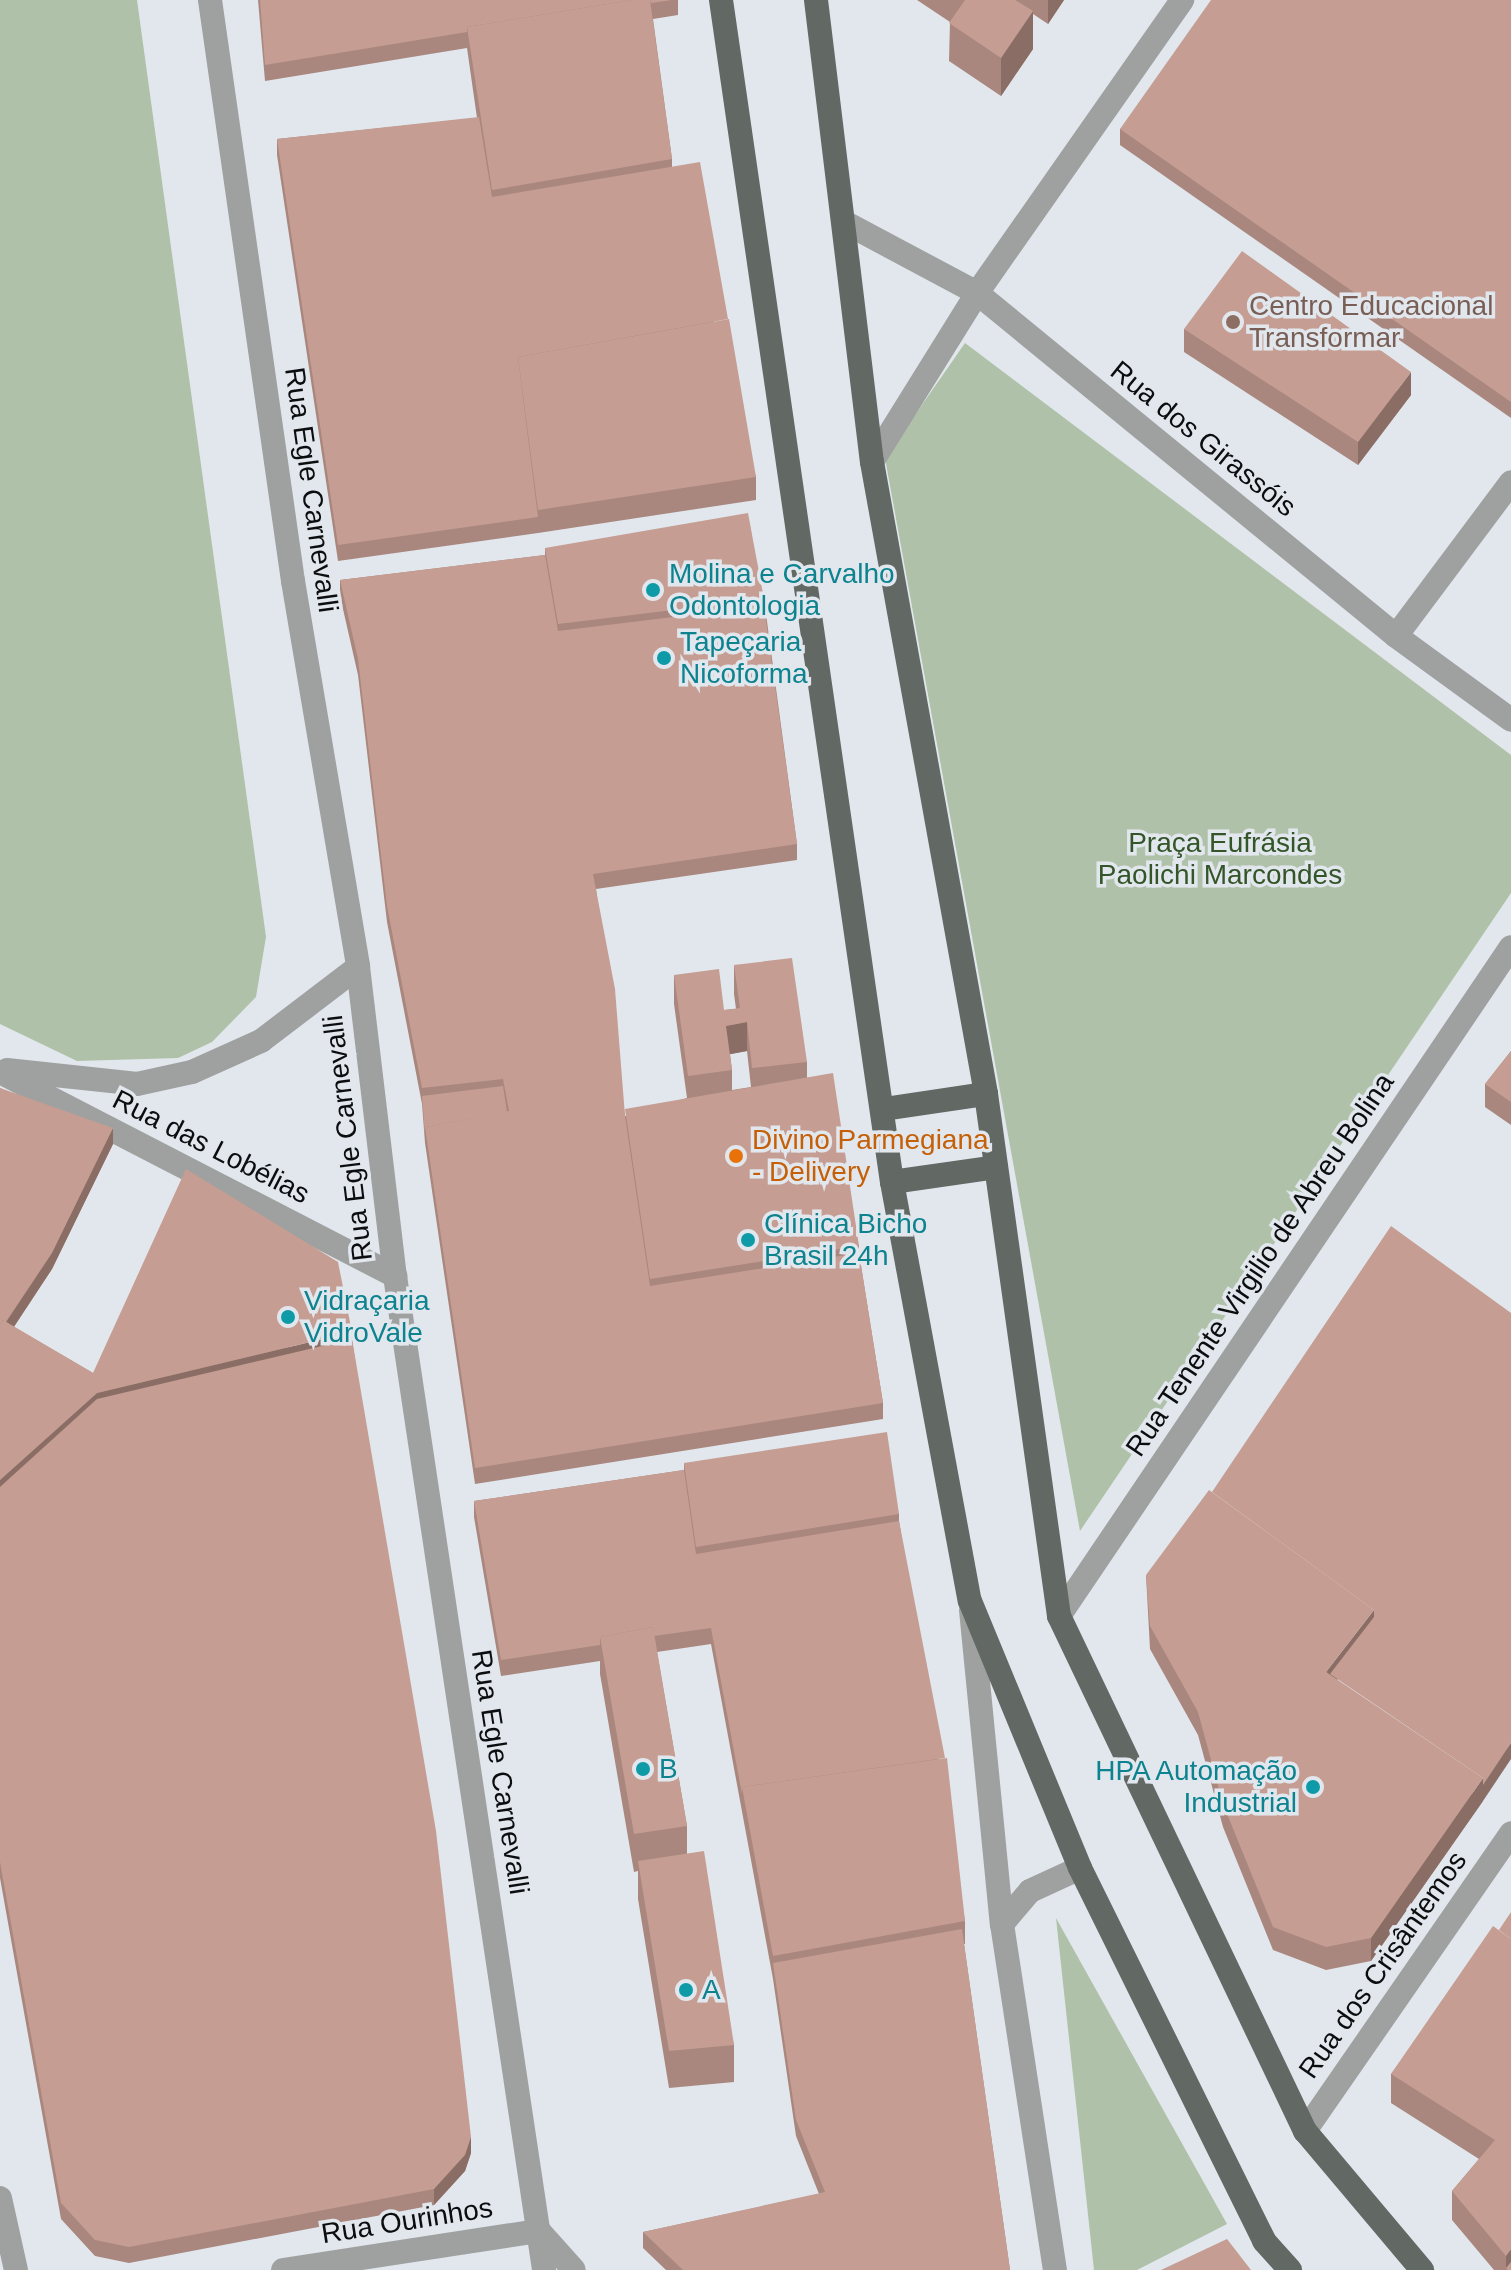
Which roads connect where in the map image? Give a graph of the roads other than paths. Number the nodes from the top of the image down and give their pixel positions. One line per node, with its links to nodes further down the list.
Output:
1 (210, 0): 12 (street, Rua Egle Carnevalli)
2 (721, 0): 15 (main road)
3 (816, 0): 5 (main road)
4 (1182, 0): 6 (street)
5 (846, 223): 6 (street, Rua dos Girassóis); 7 (main road)
6 (977, 293): 7 (street); 9 (street, Rua dos Girassóis)
7 (872, 462): 14 (main road)
8 (1511, 482): 9 (street)
9 (1396, 636): 10 (street, Rua dos Girassóis)
10 (1511, 720)
11 (1511, 947): 20 (street, Rua Tenente Virgilio de Abreu Bolina)
12 (358, 967): 13 (street, Rua das Lobélias); 18 (street, Rua Egle Carnevalli)
13 (0, 1070): 18 (street, Rua das Lobélias)
14 (986, 1094): 15 (main road); 16 (main road)
15 (884, 1109): 17 (main road)
16 (996, 1167): 17 (main road); 20 (main road)
17 (892, 1182): 19 (main road)
18 (395, 1276): 26 (street, Rua Egle Carnevalli)
19 (970, 1601): 22 (main road); 23 (street)
20 (1059, 1616): 24 (main road)
21 (1511, 1833): 24 (street, Rua dos Crisântemos)
22 (1080, 1868): 23 (street); 32 (main road)
23 (1002, 1924): 31 (street)
24 (1305, 2131): 33 (main road)
25 (0, 2198): 27 (street)
26 (539, 2231): 28 (street, Rua Ourinhos); 29 (street, Rua Egle Carnevalli); 30 (street)
27 (16, 2270)
28 (283, 2270)
29 (544, 2270)
30 (574, 2270)
31 (1055, 2270)
32 (1290, 2270)
33 (1422, 2270)

